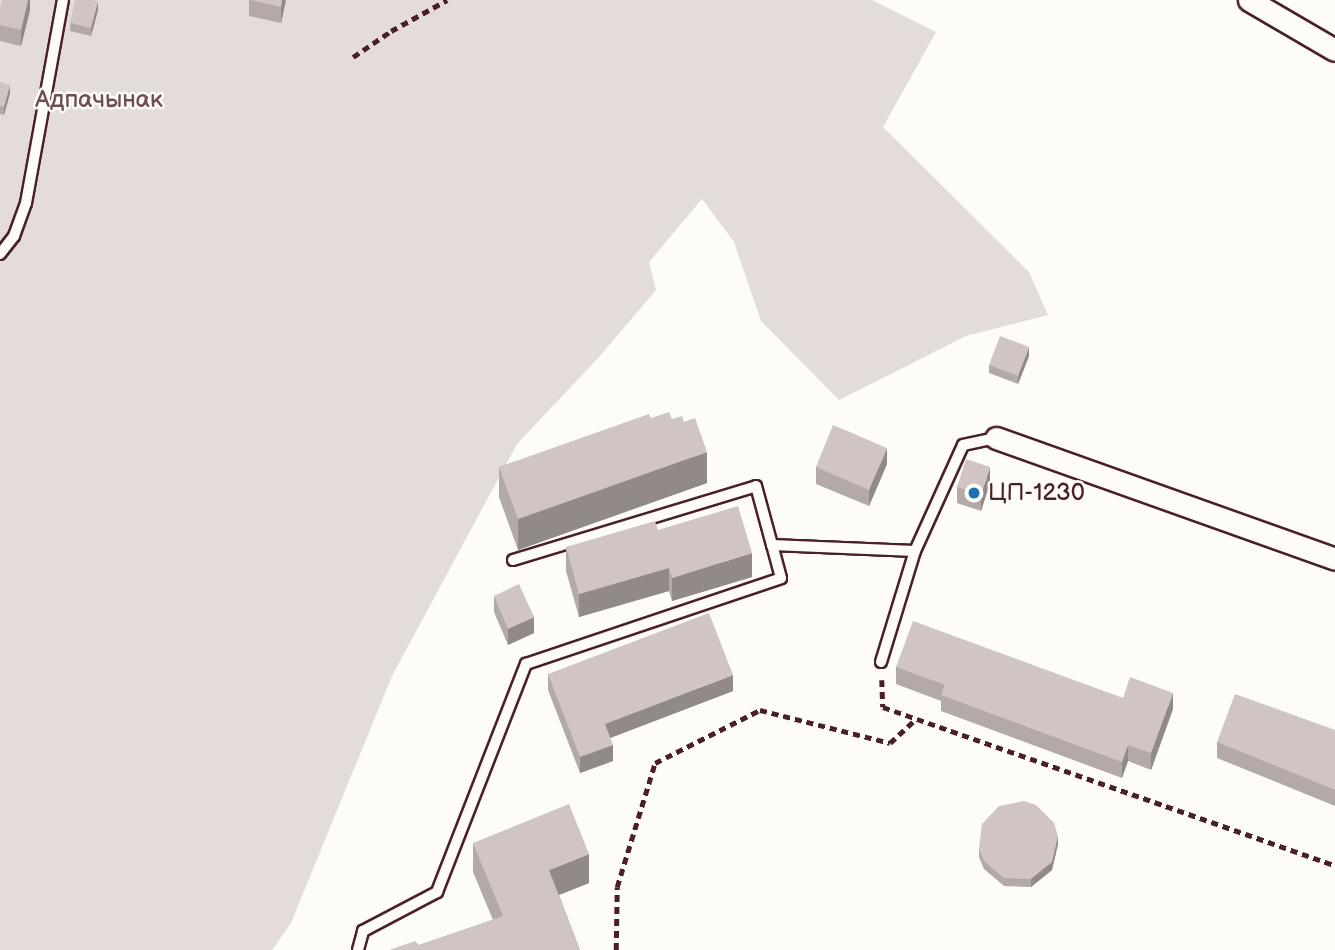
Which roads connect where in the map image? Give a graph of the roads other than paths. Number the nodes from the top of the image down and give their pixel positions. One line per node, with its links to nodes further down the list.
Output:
1 (63, 0): 5 (lane)
2 (1249, 0): 3 (street)
3 (1282, 8): 4 (street)
4 (1335, 50)
5 (0, 254)
6 (996, 438): 8 (lane); 9 (street)
7 (772, 545): 8 (lane); 10 (lane); 12 (lane)
8 (915, 551): 11 (lane)
9 (1335, 559)
10 (513, 560)
11 (881, 662)
12 (358, 950)

